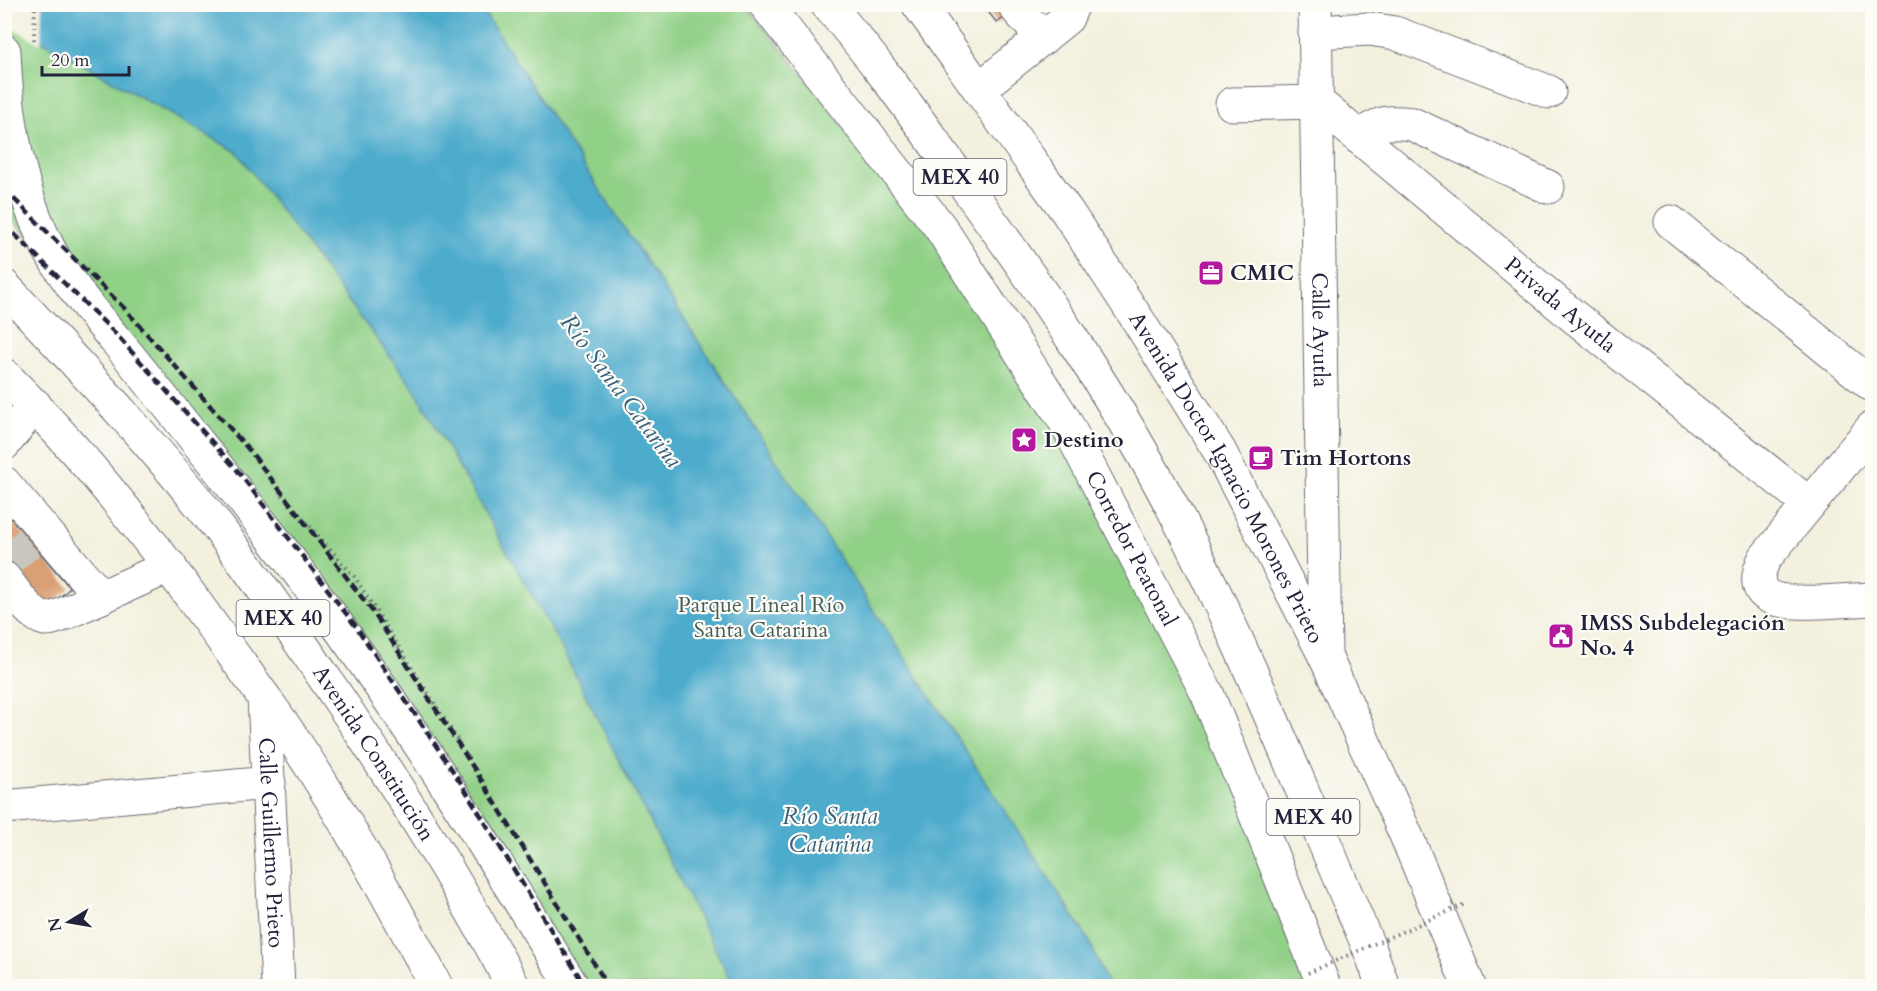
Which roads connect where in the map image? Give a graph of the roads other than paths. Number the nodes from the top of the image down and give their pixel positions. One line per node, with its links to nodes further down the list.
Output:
1 (765, 4): 32 (main road, Corredor Peatonal)
2 (827, 4): 37 (main road, MEX 40)
3 (918, 4): 9 (main road, Avenida Doctor Ignacio Morones Prieto / MEX 40)
4 (1073, 4): 7 (main road)
5 (1016, 8): 7 (main road)
6 (1315, 18): 10 (main road); 11 (main road, Calle Ayutla)
7 (1042, 39): 9 (main road)
8 (4, 51): 36 (main road)
9 (980, 89): 28 (main road, Avenida Doctor Ignacio Morones Prieto / MEX 40)
10 (1549, 92)
11 (1317, 102): 12 (main road); 13 (main road, Privada Ayutla); 28 (main road, Calle Ayutla)
12 (1232, 104)
13 (1358, 137): 14 (main road); 23 (main road, Privada Ayutla)
14 (1548, 187)
15 (1671, 222): 18 (main road)
16 (4, 286): 35 (main road, Avenida Constitución / MEX 40)
17 (4, 375): 19 (main road, MEX 40)
18 (1872, 385)
19 (35, 405): 21 (main road); 24 (main road, MEX 40)
20 (1872, 428): 23 (main road)
21 (4, 444)
22 (4, 483): 26 (main road)
23 (1809, 504): 27 (main road)
24 (170, 566): 26 (main road); 29 (main road, MEX 40)
25 (4, 578): 26 (main road)
26 (101, 597)
27 (1872, 599)
28 (1325, 656): 38 (main road, Avenida Doctor Ignacio Morones Prieto / MEX 40)
29 (264, 698): 30 (main road, Calle Guillermo Prieto); 34 (main road, MEX 40)
30 (269, 783): 31 (main road); 33 (main road, Calle Guillermo Prieto)
31 (4, 807)
32 (1316, 980)
33 (278, 987)
34 (436, 987)
35 (513, 987)
36 (572, 987)
37 (1383, 987)
38 (1469, 987)

